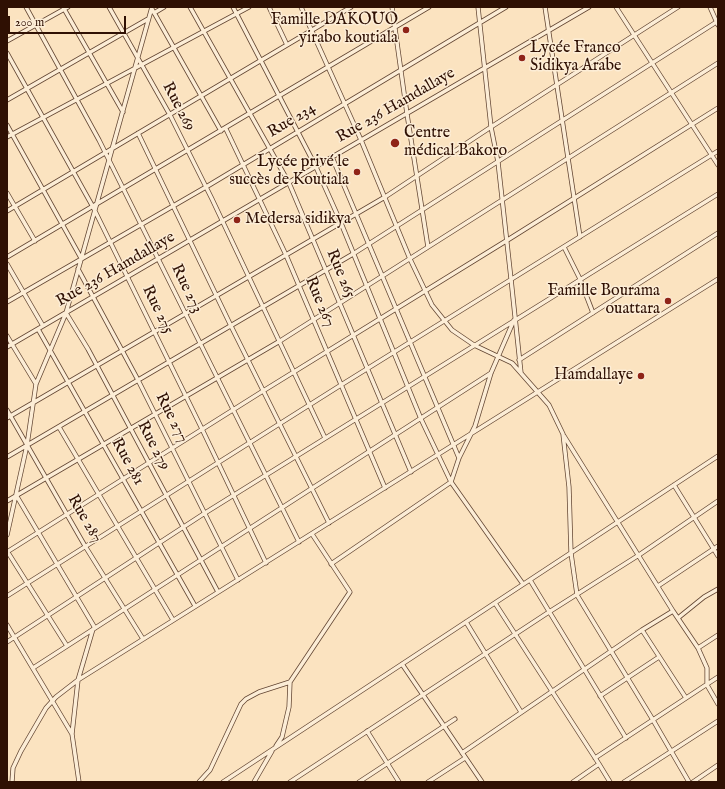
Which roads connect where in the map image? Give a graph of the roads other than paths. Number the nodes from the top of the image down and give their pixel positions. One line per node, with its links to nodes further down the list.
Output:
1 (26, 7): 26 (street, Rue 273)
2 (109, 7): 31 (street, Rue 269)
3 (164, 7): 21 (street)
4 (190, 7): 29 (street, Rue 265)
5 (233, 7): 22 (street)
6 (249, 7): 22 (street)
7 (269, 7): 34 (street)
8 (301, 7): 28 (street)
9 (351, 7): 28 (street)
10 (392, 7): 27 (street)
11 (429, 7): 27 (street)
12 (478, 7): 24 (street)
13 (506, 7): 24 (street, Rue 234)
14 (545, 7): 30 (street)
15 (589, 7): 30 (street, Rue 236 Hamdallaye)
16 (616, 7): 32 (street)
17 (678, 7): 32 (street)
18 (710, 7): 25 (street)
19 (65, 8): 26 (street); 37 (street)
20 (151, 8): 21 (street); 23 (street)
21 (154, 13): 35 (street)
22 (237, 14): 29 (street); 39 (street)
23 (149, 18): 31 (street); 38 (street)
24 (480, 23): 44 (street); 47 (street, Rue 234)
25 (717, 23): 40 (street)
26 (36, 25): 33 (street); 45 (street, Rue 273)
27 (395, 27): 43 (street); 47 (street)
28 (312, 30): 34 (street); 43 (street)
29 (204, 31): 35 (street); 48 (street, Rue 265)
30 (548, 31): 44 (street, Rue 236 Hamdallaye); 50 (street)
31 (124, 33): 37 (street); 38 (street, Rue 269)
32 (634, 35): 40 (street); 50 (street)
33 (7, 41)
34 (287, 45): 39 (street)
35 (174, 47): 42 (street); 53 (street)
36 (7, 52): 51 (street, Rue 275)
37 (89, 53): 45 (street); 49 (street)
38 (138, 58): 42 (street, Rue 269); 46 (street)
39 (261, 60): 48 (street); 54 (street)
40 (652, 63): 52 (street); 64 (street)
41 (718, 63): 52 (street)
42 (142, 65): 46 (street); 62 (street, Rue 269)
43 (328, 68): 54 (street); 57 (street)
44 (484, 68): 61 (street, Rue 236 Hamdallaye); 67 (street)
45 (61, 69): 51 (street); 55 (street, Rue 273)
46 (134, 69): 49 (street); 59 (street)
47 (401, 70): 57 (street, Rue 234); 61 (street)
48 (231, 78): 53 (street); 60 (street, Rue 265)
49 (107, 83): 55 (street); 59 (street)
50 (556, 85): 64 (street); 67 (street)
51 (27, 88): 56 (street); 63 (street, Rue 275)
52 (671, 92): 65 (street); 82 (street)
53 (201, 96): 62 (street); 69 (street)
54 (280, 96): 60 (street); 70 (street)
55 (77, 99): 63 (street); 79 (street, Rue 273)
56 (7, 100)
57 (344, 104): 70 (street, Rue 234); 74 (street)
58 (718, 108): 65 (street)
59 (123, 112): 75 (street)
60 (251, 114): 68 (street); 76 (street, Rue 265)
61 (407, 114): 74 (street, Rue 236 Hamdallaye); 90 (street)
62 (170, 115): 72 (street); 77 (street, Rue 269)
63 (44, 118): 71 (street); 89 (street, Rue 275)
64 (562, 120): 82 (street); 84 (street)
65 (692, 124): 80 (street); 98 (street)
66 (7, 125): 71 (street)
67 (491, 127): 84 (street); 90 (street)
68 (226, 129): 69 (street); 85 (street, Rue 267)
69 (222, 131): 77 (street)
70 (298, 132): 76 (street, Rue 234); 87 (street)
71 (12, 134): 73 (street); 93 (street)
72 (138, 134): 75 (street); 88 (street)
73 (7, 137)
74 (361, 140): 81 (street, Rue 236 Hamdallaye); 97 (street)
75 (113, 148): 79 (street); 83 (street)
76 (270, 148): 85 (street, Rue 234); 91 (street, Rue 265)
77 (188, 151): 88 (street); 92 (street, Rue 269)
78 (718, 151): 80 (street)
79 (105, 153): 83 (street, Rue 273); 89 (street)
80 (712, 155): 86 (street); 113 (street)
81 (332, 157): 87 (street, Rue 236 Hamdallaye); 106 (street)
82 (568, 158): 98 (street); 100 (street)
83 (109, 160): 94 (street, Rue 273); 103 (street)
84 (498, 162): 100 (street); 104 (street)
85 (243, 165): 92 (street, Rue 234); 99 (street, Rue 267)
86 (718, 165)
87 (316, 167): 91 (street, Rue 236 Hamdallaye); 108 (street)
88 (156, 170): 94 (street); 102 (street)
89 (74, 172): 93 (street); 103 (street, Rue 275)
90 (417, 176): 97 (street); 104 (street)
91 (289, 183): 99 (street, Rue 236 Hamdallaye); 114 (street, Rue 265)
92 (206, 187): 102 (street, Rue 234); 107 (street, Rue 269)
93 (44, 189): 101 (street); 109 (street)
94 (123, 189): 103 (street); 110 (street, Rue 273)
95 (7, 193): 101 (street)
96 (718, 194): 135 (street)
97 (384, 197): 106 (street); 111 (street)
98 (574, 198): 113 (street); 117 (street)
99 (260, 199): 107 (street, Rue 236 Hamdallaye); 123 (street, Rue 267)
100 (502, 201): 117 (street); 120 (street)
101 (15, 206): 105 (street); 116 (street)
102 (173, 206): 110 (street, Rue 234); 115 (street)
103 (95, 207): 109 (street); 118 (street, Rue 275); 125 (street)
104 (422, 210): 111 (street); 120 (street)
105 (7, 211)
106 (356, 214): 108 (street); 119 (street)
107 (223, 221): 115 (street, Rue 236 Hamdallaye); 131 (street, Rue 269)
108 (341, 223): 114 (street); 122 (street)
109 (63, 224): 116 (street); 125 (street)
110 (140, 224): 118 (street, Rue 234); 126 (street, Rue 273)
111 (397, 226): 119 (street); 127 (street)
112 (718, 233): 148 (street)
113 (580, 237): 121 (street)
114 (313, 239): 123 (street); 130 (street, Rue 265)
115 (190, 240): 126 (street, Rue 236 Hamdallaye); 142 (street)
116 (35, 241): 124 (street)
117 (506, 241): 134 (street); 139 (street)
118 (110, 242): 125 (street, Rue 234); 133 (street, Rue 275)
119 (368, 244): 122 (street); 132 (street)
120 (428, 247): 127 (street)
121 (564, 247): 134 (street); 135 (street)
122 (353, 254): 130 (street); 138 (street)
123 (286, 255): 131 (street); 137 (street, Rue 267)
124 (7, 257)
125 (81, 258): 129 (street); 140 (street, Rue 234)
126 (158, 259): 133 (street, Rue 236 Hamdallaye); 149 (street, Rue 273)
127 (410, 259): 132 (street); 139 (street)
128 (7, 264): 140 (street)
129 (78, 269): 141 (street, Rue 277); 147 (street)
130 (326, 270): 137 (street); 144 (street, Rue 265)
131 (249, 276): 142 (street); 145 (street, Rue 269)
132 (382, 276): 138 (street); 146 (street)
133 (128, 277): 141 (street, Rue 236 Hamdallaye); 157 (street, Rue 275)
134 (511, 279): 151 (street); 153 (street)
135 (580, 279): 148 (street); 151 (street)
136 (718, 279): 187 (street)
137 (299, 286): 145 (street); 152 (street, Rue 267)
138 (367, 286): 144 (street); 150 (street)
139 (425, 291): 146 (street); 153 (street)
140 (24, 293): 143 (street, Rue 234); 154 (street)
141 (94, 296): 147 (street, Rue 236 Hamdallaye); 167 (street, Rue 277)
142 (216, 296): 149 (street); 155 (street)
143 (7, 302)
144 (340, 303): 152 (street); 159 (street, Rue 265)
145 (264, 307): 155 (street); 160 (street, Rue 269)
146 (396, 310): 150 (street); 161 (street)
147 (66, 313): 154 (street, Rue 236 Hamdallaye); 166 (street); 174 (street, Rue 279)
148 (593, 313): 172 (street)
149 (185, 314): 157 (street); 163 (street, Rue 273)
150 (380, 319): 159 (street); 169 (street)
151 (515, 319): 164 (street); 170 (street); 172 (street)
152 (313, 320): 160 (street); 168 (street, Rue 267)
153 (444, 321): 161 (street); 164 (street)
154 (43, 326): 156 (street, Rue 236 Hamdallaye)
155 (231, 326): 163 (street); 171 (street)
156 (38, 329): 162 (street, Rue 236 Hamdallaye); 166 (street, Rue 281)
157 (154, 332): 167 (street); 173 (street, Rue 275)
158 (7, 336): 162 (street)
159 (353, 336): 168 (street); 175 (street, Rue 265)
160 (280, 341): 171 (street); 176 (street, Rue 269)
161 (410, 343): 169 (street); 179 (street)
162 (12, 344): 165 (street, Rue 236 Hamdallaye); 183 (street)
163 (200, 344): 173 (street); 180 (street, Rue 273)
164 (474, 345): 170 (street); 179 (street)
165 (7, 347)
166 (50, 349): 182 (street, Rue 281); 183 (street)
167 (123, 350): 174 (street); 181 (street, Rue 277)
168 (327, 352): 176 (street); 184 (street, Rue 267)
169 (394, 352): 175 (street); 185 (street)
170 (498, 356): 177 (street); 178 (street)
171 (248, 360): 180 (street); 186 (street)
172 (519, 360): 178 (street)
173 (169, 362): 181 (street); 189 (street, Rue 275)
174 (97, 366): 182 (street); 188 (street, Rue 279)
175 (368, 369): 184 (street); 191 (street, Rue 265)
176 (294, 372): 186 (street); 192 (street, Rue 269)
177 (491, 373): 193 (street); 207 (street)
178 (521, 374): 187 (street)
179 (424, 376): 185 (street); 193 (street)
180 (217, 378): 189 (street); 195 (street, Rue 273)
181 (138, 380): 188 (street); 197 (street, Rue 277)
182 (68, 382): 190 (street); 196 (street, Rue 281)
183 (36, 384): 190 (street)
184 (341, 385): 192 (street); 200 (street, Rue 267)
185 (407, 386): 191 (street); 199 (street)
186 (263, 391): 195 (street); 201 (street)
187 (538, 393): 205 (street); 207 (street)
188 (112, 395): 196 (street); 203 (street, Rue 279)
189 (186, 396): 197 (street); 204 (street, Rue 275)
190 (33, 402): 198 (street); 211 (street)
191 (382, 403): 200 (street); 206 (street, Rue 265)
192 (310, 405): 201 (street); 208 (street, Rue 269)
193 (437, 408): 199 (street); 212 (street)
194 (7, 410): 198 (street, Rue 287)
195 (233, 410): 204 (street); 209 (street, Rue 273)
196 (85, 412): 202 (street); 210 (street, Rue 281)
197 (155, 414): 203 (street); 213 (street, Rue 277)
198 (9, 417): 211 (street, Rue 287)
199 (421, 418): 206 (street); 215 (street)
200 (355, 419): 208 (street); 214 (street, Rue 267)
201 (280, 424): 209 (street); 216 (street)
202 (59, 427): 211 (street); 220 (street)
203 (130, 428): 210 (street); 222 (street, Rue 279)
204 (202, 429): 213 (street); 221 (street, Rue 275)
205 (563, 434): 243 (street); 258 (street)
206 (395, 435): 214 (street); 223 (street, Rue 265)
207 (470, 435): 212 (street); 219 (street)
208 (325, 438): 216 (street)
209 (249, 443): 221 (street); 224 (street, Rue 273)
210 (103, 444): 220 (street); 226 (street, Rue 281)
211 (27, 445): 218 (street); 225 (street, Rue 287); 233 (street)
212 (453, 445): 215 (street); 219 (street)
213 (172, 448): 222 (street); 227 (street, Rue 277)
214 (369, 452): 230 (street); 231 (street, Rue 267)
215 (438, 455): 223 (street); 228 (street)
216 (296, 456): 224 (street); 230 (street)
217 (718, 456): 229 (street)
218 (7, 457)
219 (459, 458): 228 (street)
220 (78, 459): 225 (street); 232 (street)
221 (218, 462): 227 (street); 235 (street, Rue 275)
222 (148, 463): 226 (street); 234 (street, Rue 279)
223 (411, 472): 231 (street)
224 (265, 476): 235 (street); 238 (street, Rue 273)
225 (46, 478): 233 (street); 241 (street, Rue 287)
226 (123, 479): 232 (street); 239 (street, Rue 281)
227 (188, 481): 234 (street); 240 (street, Rue 277)
228 (451, 482): 265 (street); 271 (street)
229 (674, 485): 242 (street); 243 (street)
230 (312, 488): 238 (street); 244 (street)
231 (385, 488): 244 (street)
232 (98, 494): 241 (street); 245 (street)
233 (16, 495): 236 (street); 248 (street); 250 (street)
234 (166, 495): 239 (street); 246 (street, Rue 279)
235 (234, 495): 240 (street); 247 (street, Rue 275)
236 (7, 501)
237 (718, 501): 242 (street)
238 (281, 508): 247 (street); 251 (street, Rue 273)
239 (141, 511): 245 (street); 252 (street, Rue 281)
240 (205, 513): 246 (street); 255 (street, Rue 277)
241 (67, 514): 248 (street); 253 (street, Rue 287)
242 (694, 517): 256 (street); 259 (street)
243 (618, 522): 258 (street); 259 (street)
244 (329, 523): 249 (street)
245 (117, 526): 253 (street); 261 (street)
246 (183, 528): 252 (street); 262 (street, Rue 279)
247 (250, 528): 255 (street); 263 (street, Rue 275)
248 (38, 532): 257 (street); 264 (street)
249 (312, 534): 251 (street); 265 (street)
250 (7, 535)
251 (299, 542): 263 (street)
252 (159, 543): 261 (street); 266 (street, Rue 281)
253 (85, 546): 264 (street); 267 (street, Rue 287)
254 (718, 546): 256 (street)
255 (221, 547): 262 (street); 268 (street, Rue 277)
256 (714, 549): 260 (street); 272 (street)
257 (7, 552): 270 (street)
258 (571, 553): 269 (street); 276 (street)
259 (639, 555): 272 (street); 276 (street)
260 (718, 556)
261 (136, 558): 267 (street); 273 (street)
262 (200, 560): 266 (street); 275 (street, Rue 279)
263 (266, 562): 268 (street)
264 (57, 564): 270 (street); 278 (street)
265 (331, 564): 307 (street)
266 (177, 575): 273 (street); 280 (street, Rue 281)
267 (105, 578): 278 (street); 281 (street, Rue 287)
268 (238, 580): 275 (street)
269 (530, 580): 271 (street); 283 (street)
270 (27, 583): 277 (street); 284 (street)
271 (523, 584): 279 (street)
272 (658, 586): 282 (street)
273 (155, 589): 281 (street); 286 (street)
274 (718, 589): 285 (street)
275 (218, 592): 280 (street)
276 (577, 595): 283 (street); 298 (street)
277 (7, 596)
278 (77, 597): 284 (street); 289 (street)
279 (495, 603): 287 (street); 291 (street)
280 (195, 606): 286 (street)
281 (124, 609): 289 (street); 294 (street, Rue 287)
282 (673, 611): 285 (street); 290 (street)
283 (549, 612): 291 (street); 303 (street)
284 (48, 616): 293 (street); 296 (street)
285 (678, 618): 297 (street)
286 (173, 620): 294 (street)
287 (466, 622): 299 (street); 301 (street)
288 (7, 625): 293 (street)
289 (94, 628): 296 (street); 306 (street)
290 (642, 630): 298 (street); 300 (street)
291 (515, 634): 299 (street); 309 (street)
292 (718, 635): 297 (street)
293 (14, 637): 295 (street); 302 (street)
294 (143, 640): 306 (street)
295 (7, 642)
296 (67, 646): 302 (street)
297 (698, 648): 308 (street)
298 (611, 651): 303 (street); 304 (street)
299 (486, 654): 310 (street); 315 (street)
300 (659, 657): 304 (street); 312 (street)
301 (402, 664): 310 (street); 323 (street)
302 (33, 668): 313 (street)
303 (584, 670): 309 (street); 311 (street)
304 (627, 677): 311 (street); 317 (street)
305 (718, 677): 308 (street)
306 (78, 680): 313 (street); 321 (street)
307 (290, 682): 323 (street); 333 (street)
308 (707, 685): 312 (street); 314 (street)
309 (553, 691): 315 (street); 327 (street)
310 (423, 695): 319 (street); 320 (street)
311 (600, 696): 322 (street)
312 (686, 698): 317 (street)
313 (52, 701): 321 (street); 331 (street)
314 (718, 704)
315 (521, 712): 325 (street)
316 (455, 720): 319 (street)
317 (653, 720): 322 (street); 324 (street)
318 (718, 721): 324 (street)
319 (444, 726): 325 (street); 328 (street)
320 (367, 732): 328 (street); 336 (street)
321 (72, 734): 332 (street)
322 (626, 738): 327 (street)
323 (274, 748): 334 (street); 335 (street)
324 (671, 751): 343 (street); 344 (street)
325 (462, 752): 326 (street)
326 (465, 758): 339 (street); 340 (street)
327 (596, 758): 329 (street)
328 (387, 763): 337 (street); 338 (street)
329 (599, 764): 341 (street); 342 (street)
330 (718, 765): 345 (street)
331 (12, 782)
332 (79, 782)
333 (199, 782)
334 (223, 782)
335 (254, 782)
336 (290, 782)
337 (358, 782)
338 (399, 782)
339 (428, 782)
340 (482, 782)
341 (573, 782)
342 (610, 782)
343 (624, 782)
344 (689, 782)
345 (693, 782)

